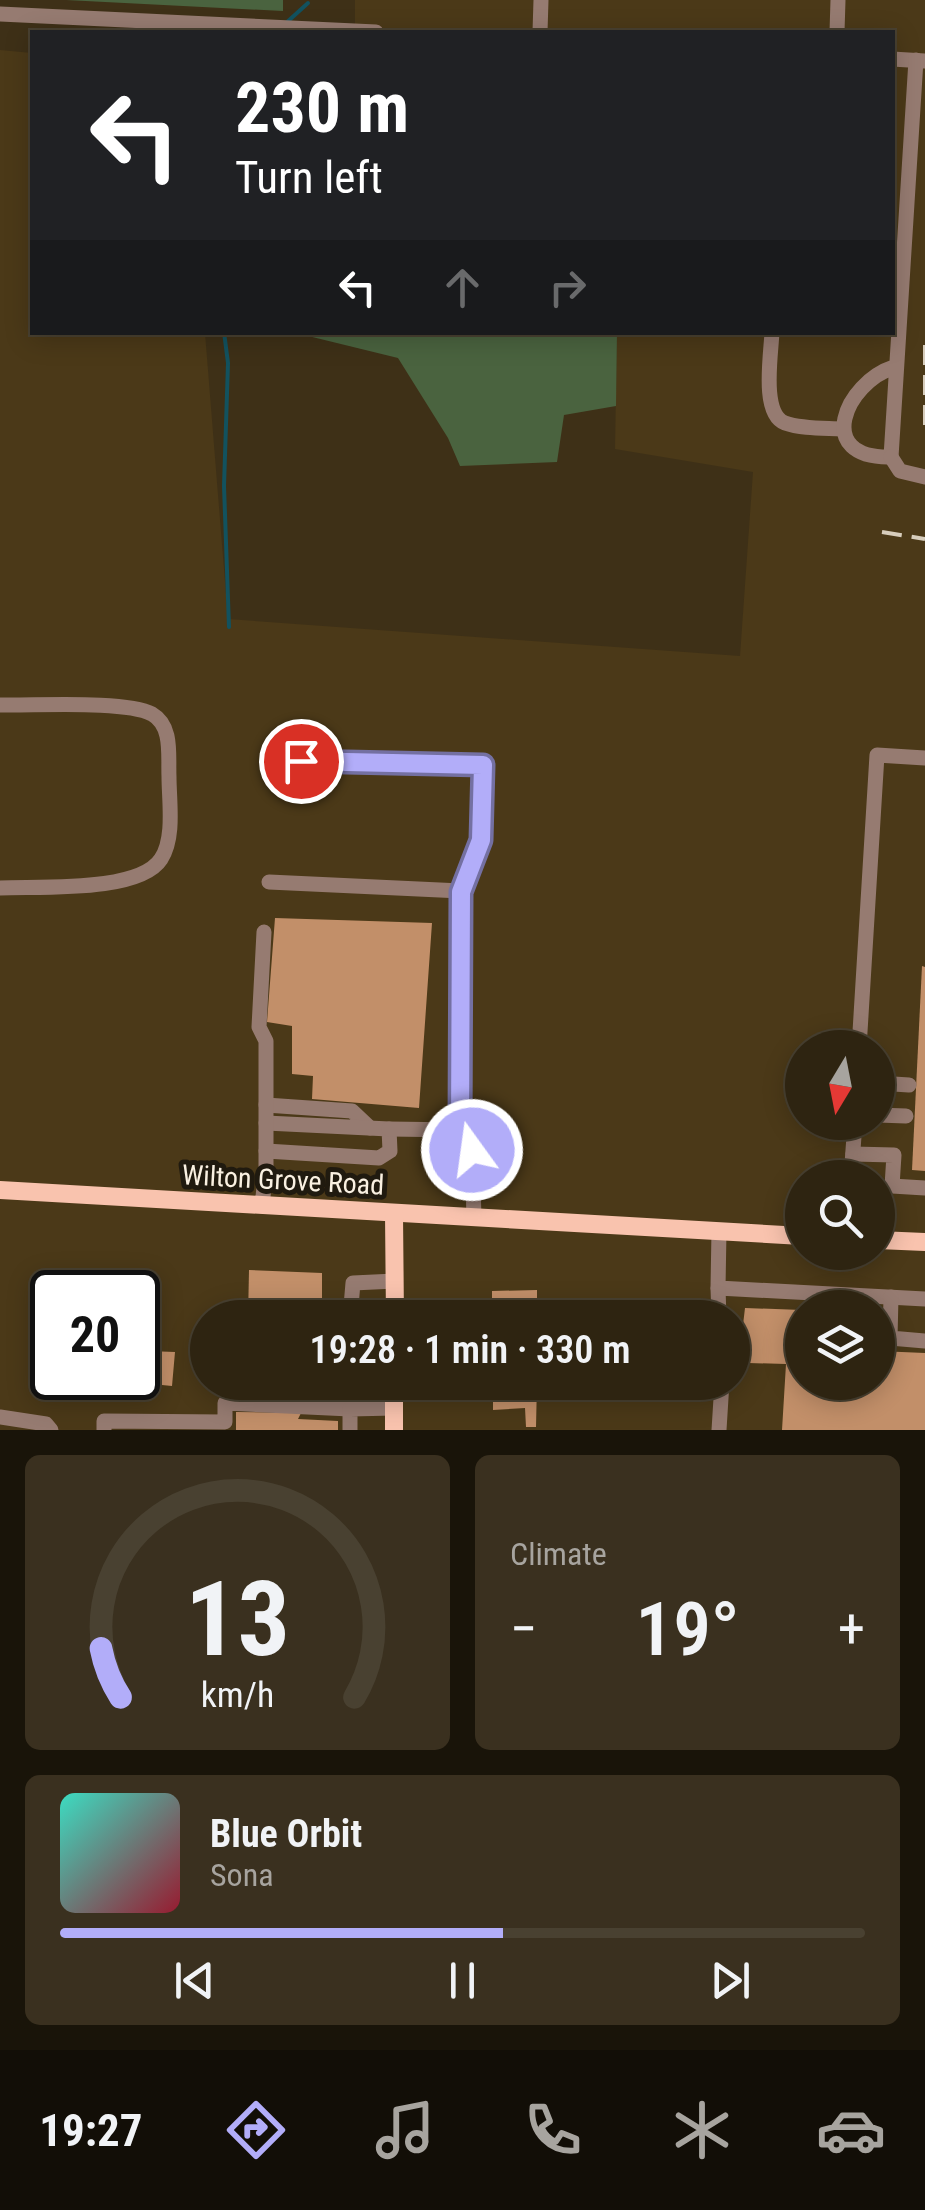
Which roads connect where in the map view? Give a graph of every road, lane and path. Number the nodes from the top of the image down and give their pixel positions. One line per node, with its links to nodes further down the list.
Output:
1 (120, 0): 5 (street)
2 (541, 0): 7 (street)
3 (838, 0): 8 (street)
4 (0, 14): 5 (street)
5 (119, 20): 6 (street)
6 (333, 30)
7 (540, 30)
8 (836, 30)
9 (895, 59): 10 (street)
10 (920, 61): 11 (street)
11 (920, 86): 12 (street)
12 (920, 114): 14 (street)
13 (772, 335): 15 (street)
14 (894, 367): 15 (street); 16 (street)
15 (842, 429): 16 (street)
16 (891, 457): 17 (street)
17 (925, 477)
18 (0, 705): 22 (street)
19 (925, 758): 25 (street)
20 (301, 761): 23 (street)
21 (269, 882): 23 (street)
22 (0, 888)
23 (461, 892): 34 (street)
24 (264, 932): 28 (street)
25 (860, 1030)
26 (895, 1084): 27 (street)
27 (909, 1085)
28 (266, 1105): 31 (street); 32 (street)
29 (895, 1116): 30 (street)
30 (906, 1116)
31 (266, 1123): 32 (street); 36 (street)
32 (370, 1128): 33 (street)
33 (390, 1129): 34 (street); 36 (street)
34 (460, 1130): 43 (street)
35 (854, 1140): 37 (street)
36 (266, 1152): 41 (street)
37 (853, 1154): 38 (street); 39 (street)
38 (852, 1160)
39 (925, 1188)
40 (0, 1190): 41 (main road, Wilton Grove Road)
41 (262, 1206): 42 (main road, Wilton Grove Road)
42 (394, 1214): 43 (main road, Wilton Grove Road); 48 (main road)
43 (474, 1218): 44 (main road, Wilton Grove Road)
44 (719, 1231): 45 (main road, Wilton Grove Road); 49 (street)
45 (785, 1235)
46 (895, 1241): 47 (main road)
47 (925, 1242)
48 (395, 1281): 53 (street); 54 (main road)
49 (718, 1288): 50 (street); 55 (street)
50 (785, 1292)
51 (895, 1297): 52 (street)
52 (925, 1298)
53 (352, 1300)
54 (394, 1300)
55 (718, 1300)
56 (895, 1338): 57 (street)
57 (925, 1340)
58 (394, 1400): 60 (main road)
59 (721, 1400): 67 (street)
60 (394, 1408): 61 (street); 66 (main road)
61 (350, 1409): 64 (street); 65 (street)
62 (0, 1417): 63 (street)
63 (51, 1430)
64 (104, 1430)
65 (350, 1430)
66 (394, 1430)
67 (720, 1430)

